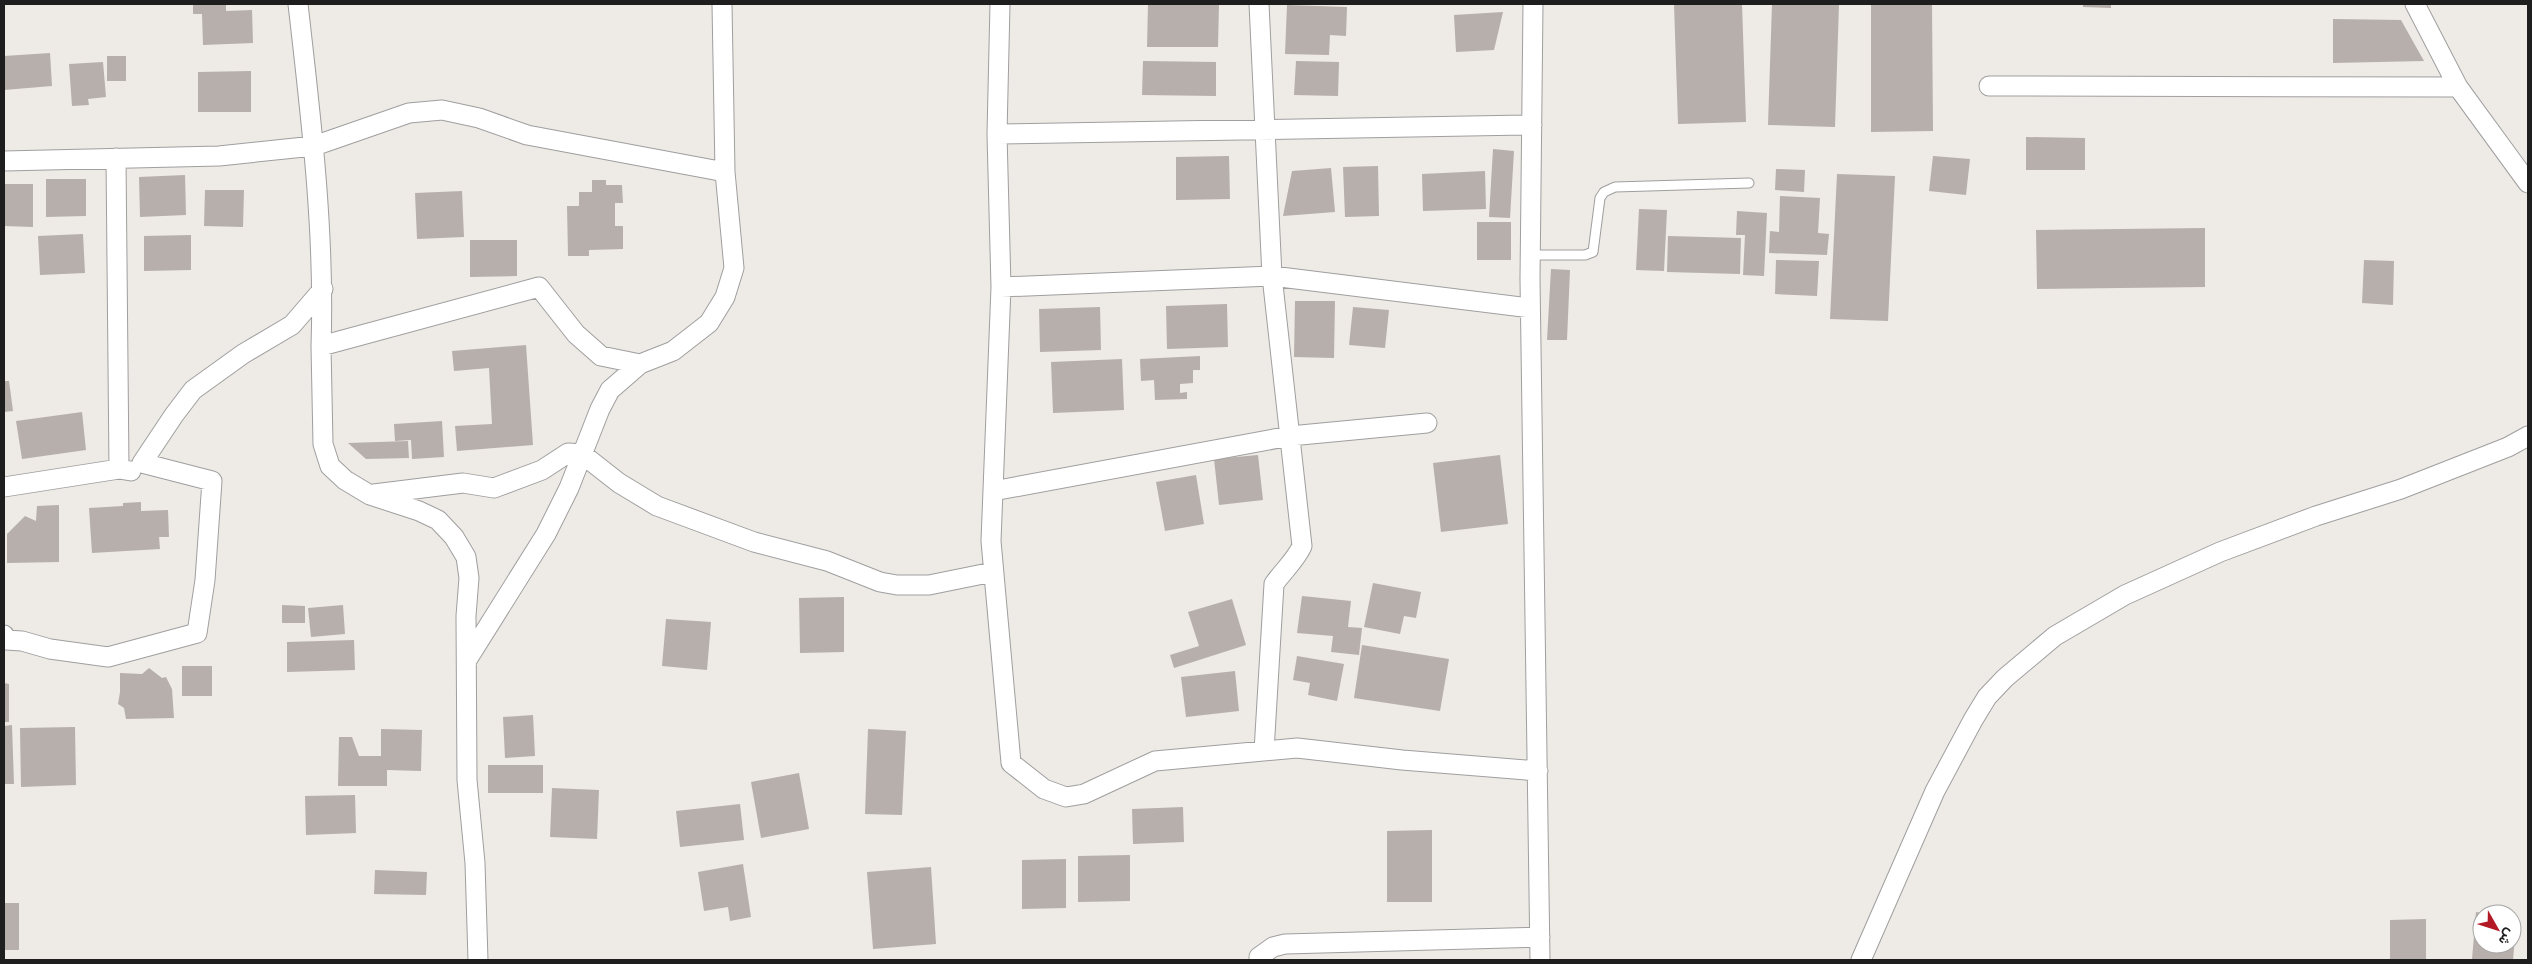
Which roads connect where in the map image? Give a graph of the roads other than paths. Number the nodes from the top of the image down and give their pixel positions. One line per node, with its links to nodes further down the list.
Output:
1 (298, 4): 12 (street)
2 (722, 4): 15 (street)
3 (1000, 4): 11 (street)
4 (1260, 4): 10 (street)
5 (1533, 4): 9 (street)
6 (2415, 4): 8 (street)
7 (1989, 86): 8 (street)
8 (2458, 88): 17 (street)
9 (1532, 125): 10 (street); 18 (street)
10 (1266, 129): 11 (street); 19 (street)
11 (997, 134): 20 (street)
12 (314, 146): 13 (street); 15 (street); 21 (street)
13 (116, 158): 14 (street); 29 (street)
14 (4, 160)
15 (725, 172): 24 (street)
16 (1749, 183): 18 (lane)
17 (2528, 184)
18 (1530, 255): 22 (street)
19 (1272, 276): 20 (street); 22 (street); 26 (street)
20 (1001, 286): 32 (street)
21 (323, 289): 23 (street); 30 (street)
22 (1530, 308): 38 (street)
23 (320, 346): 24 (street); 33 (street)
24 (640, 364): 28 (street)
25 (1427, 423): 26 (street)
26 (1290, 436): 32 (street); 37 (street)
27 (2528, 436): 43 (street)
28 (582, 454): 33 (street); 34 (street); 36 (street)
29 (119, 469): 30 (street); 31 (street)
30 (212, 481): 35 (street)
31 (4, 487)
32 (993, 491): 34 (street)
33 (370, 495): 36 (street)
34 (993, 572): 37 (street)
35 (4, 635)
36 (467, 660): 40 (street)
37 (1264, 751): 38 (street)
38 (1538, 771): 39 (street)
39 (1540, 937): 41 (street); 42 (street)
40 (478, 960)
41 (1259, 960)
42 (1540, 960)
43 (1861, 960)

